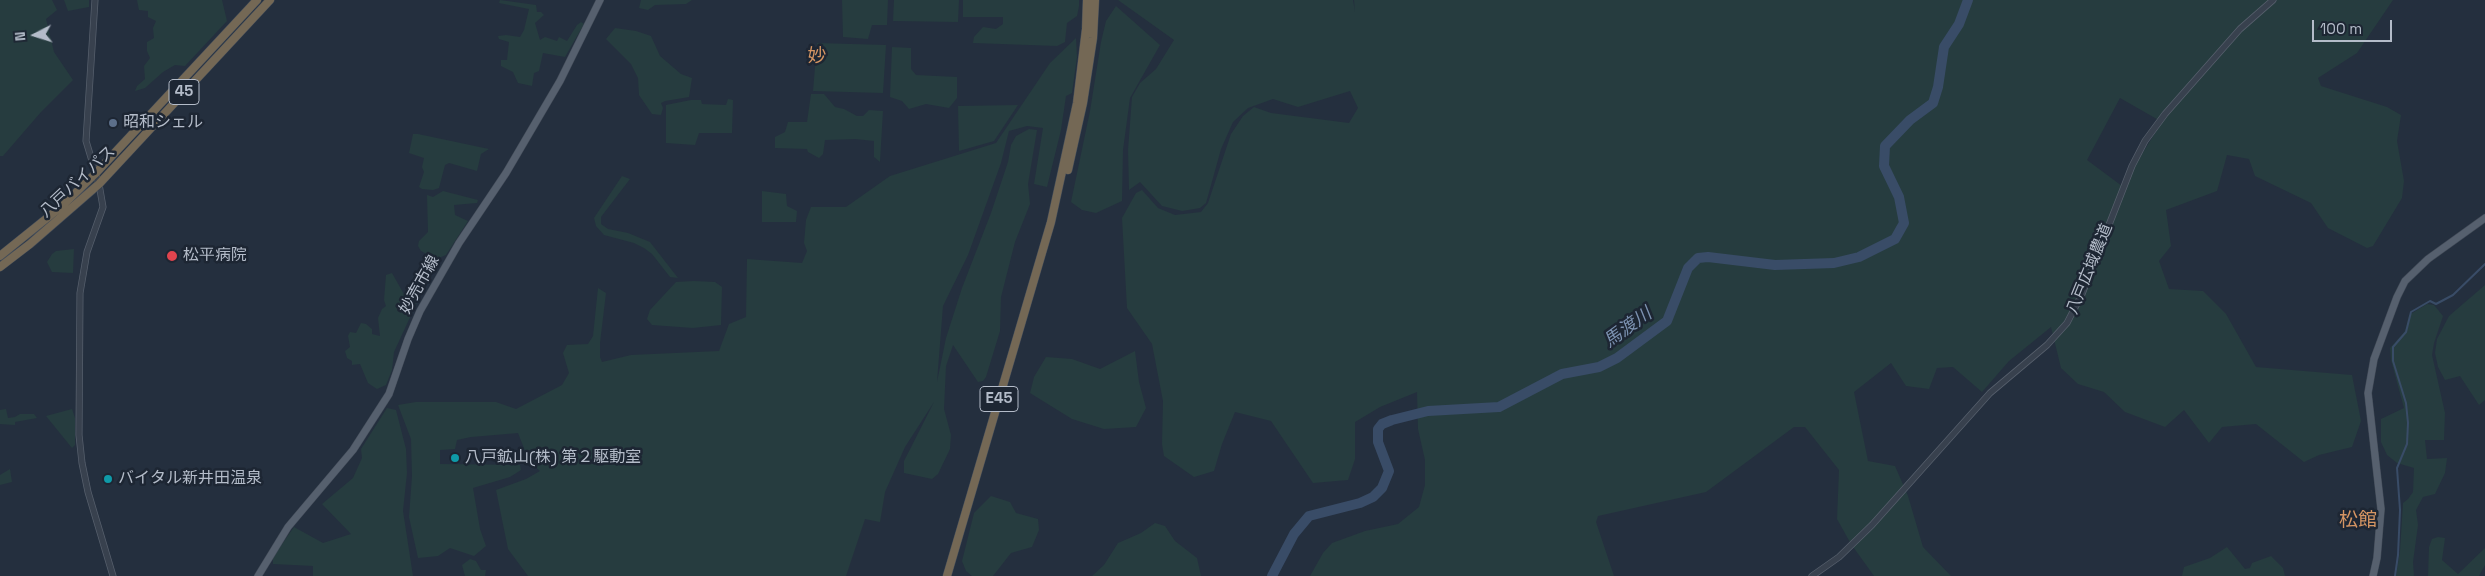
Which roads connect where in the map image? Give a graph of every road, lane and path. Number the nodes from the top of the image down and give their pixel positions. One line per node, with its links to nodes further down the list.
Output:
1 (95, 0): 8 (street)
2 (257, 0): 8 (highway, 八戸バイパス / 45)
3 (270, 0): 9 (highway, 八戸バイパス / 45)
4 (600, 0): 15 (main road, 妙売市線)
5 (1087, 0): 11 (highway, E45)
6 (1095, 0): 11 (highway, E45)
7 (2273, 0): 17 (street, 八戸広域農道)
8 (95, 174): 9 (street); 12 (highway, 八戸バイパス / 45)
9 (99, 184): 13 (highway, 八戸バイパス / 45); 14 (street)
10 (2485, 218): 18 (main road)
11 (1051, 222): 16 (highway, E45)
12 (0, 256)
13 (0, 267)
14 (113, 576)
15 (258, 576)
16 (947, 576)
17 (1812, 576)
18 (2373, 576)

